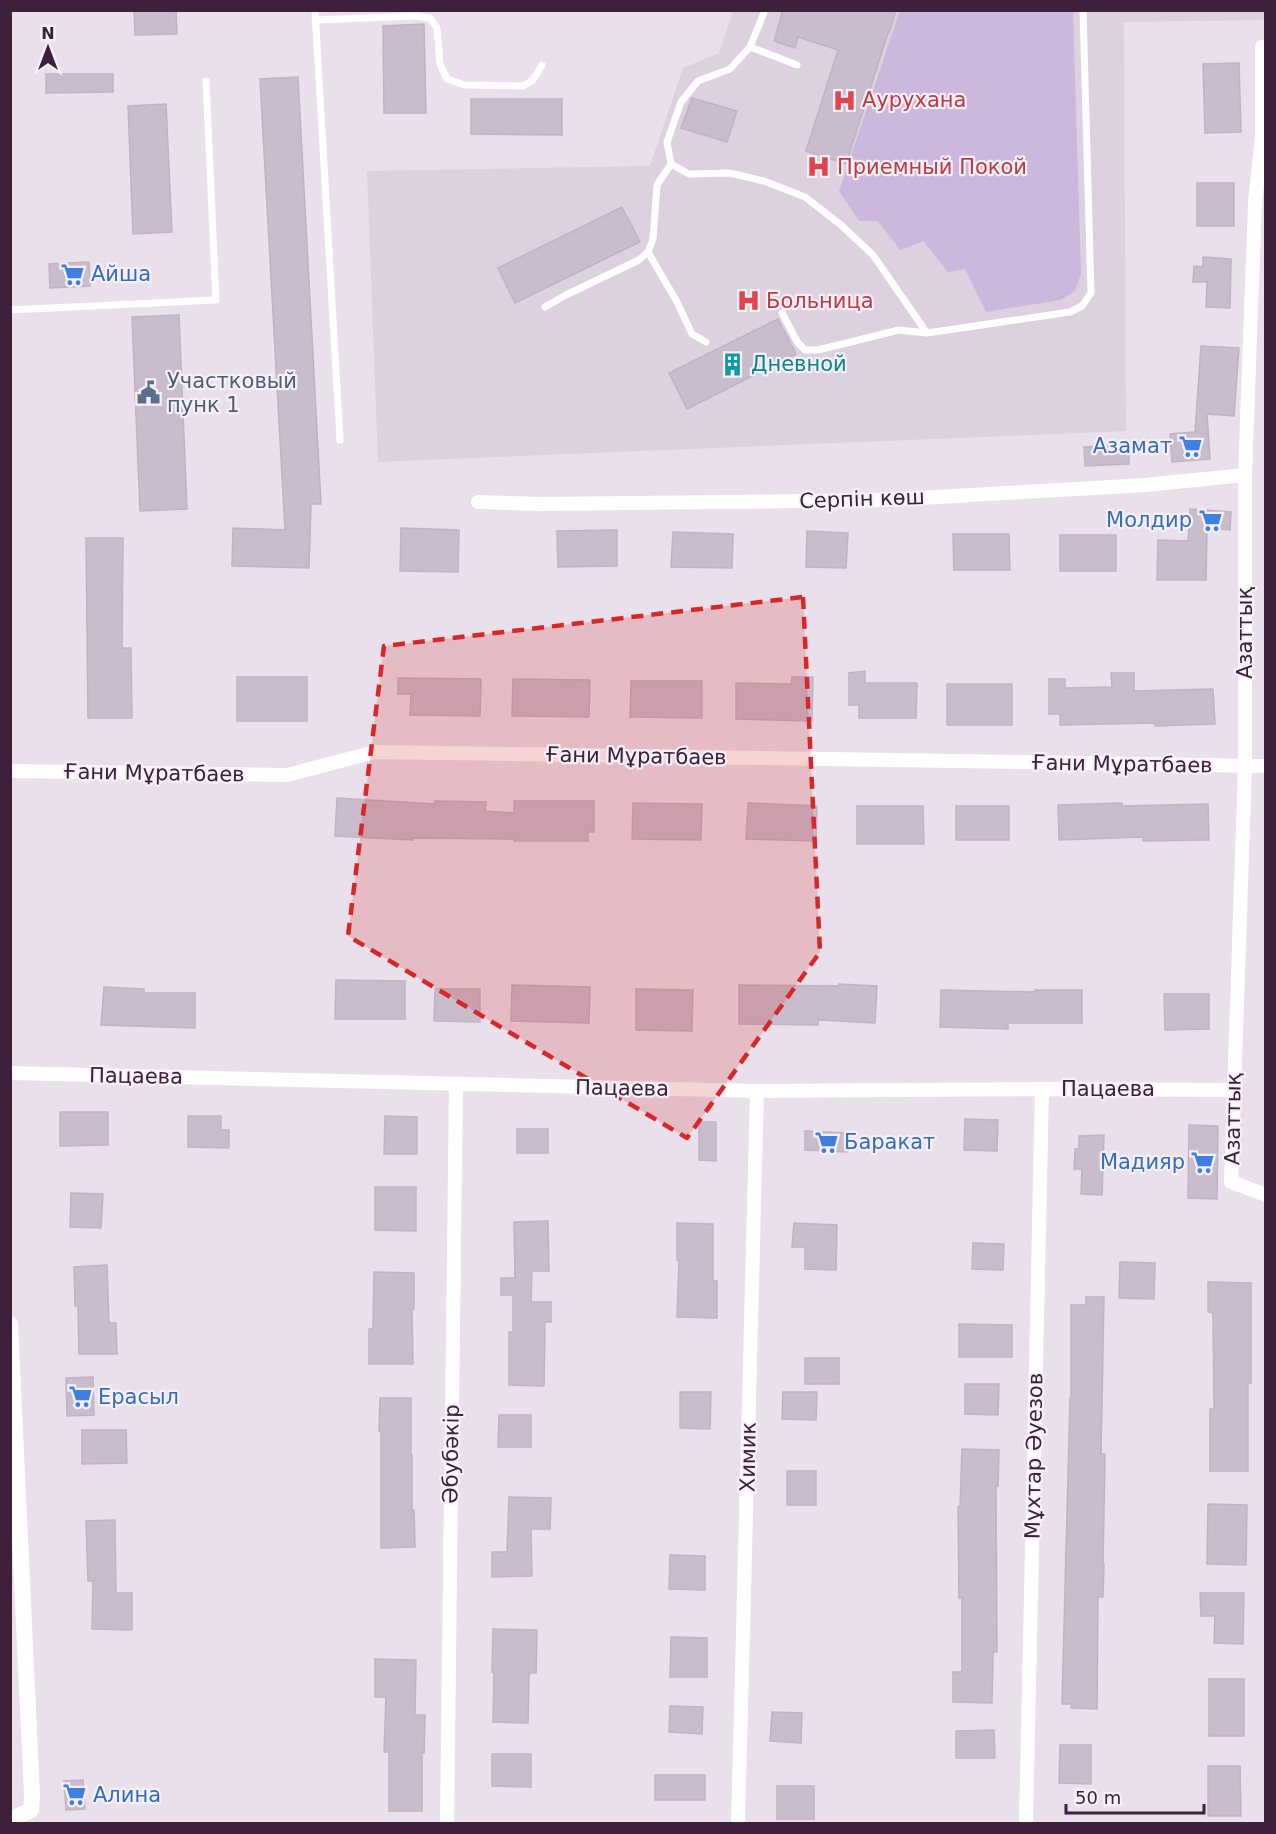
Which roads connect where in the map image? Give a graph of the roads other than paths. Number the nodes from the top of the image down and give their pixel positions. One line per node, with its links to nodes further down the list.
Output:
1 (315, 10): 4 (lane)
2 (765, 10): 5 (lane)
3 (1083, 10): 16 (lane)
4 (315, 20): 8 (lane); 18 (lane)
5 (750, 46): 7 (lane); 10 (lane)
6 (1262, 47): 11 (street, Азаттық)
7 (797, 64)
8 (542, 65)
9 (206, 81): 14 (lane)
10 (671, 164): 12 (lane); 16 (lane)
11 (1260, 203): 19 (street, Азаттық)
12 (648, 252): 13 (lane); 17 (lane)
13 (545, 307)
14 (10, 310)
15 (782, 313): 16 (lane)
16 (927, 333)
17 (706, 342)
18 (340, 440)
19 (1245, 475): 20 (street, Серпін көш); 21 (street, Азаттық)
20 (478, 502)
21 (1245, 766): 22 (street, Ғани Мұратбаев); 23 (street, Ғани Мұратбаев); 27 (street, Азаттық)
22 (1266, 766)
23 (10, 771)
24 (10, 1073): 25 (street, Пацаева)
25 (456, 1084): 28 (street, Пацаева); 34 (street, Әбубәкір)
26 (1042, 1089): 27 (street, Пацаева); 28 (street, Пацаева); 36 (street, Мұхтар Әуезов)
27 (1233, 1090): 29 (street, Азаттық)
28 (757, 1091): 35 (street, Химик)
29 (1266, 1196)
30 (10, 1324): 31 (street)
31 (11, 1331): 32 (street)
32 (31, 1817): 33 (street)
33 (10, 1820)
34 (447, 1824)
35 (738, 1824)
36 (1026, 1824)

